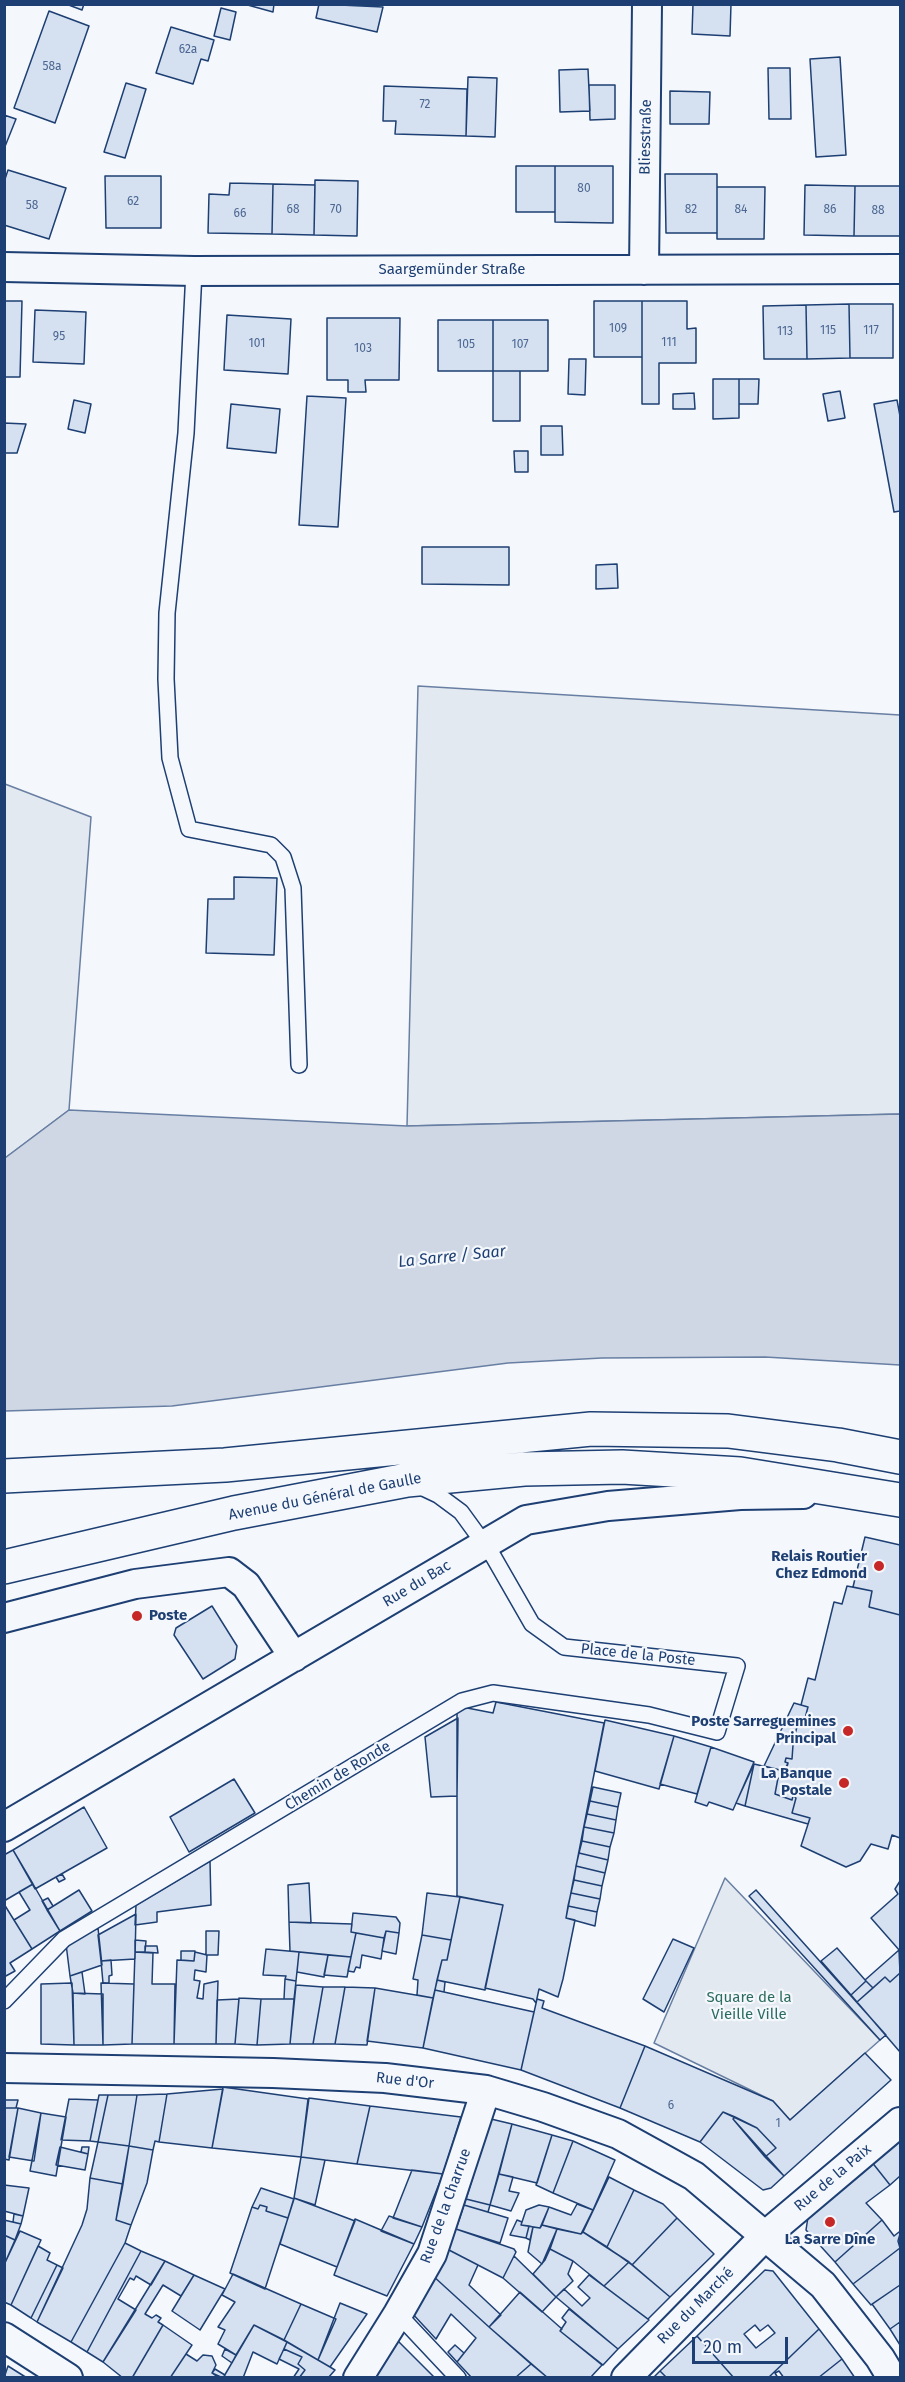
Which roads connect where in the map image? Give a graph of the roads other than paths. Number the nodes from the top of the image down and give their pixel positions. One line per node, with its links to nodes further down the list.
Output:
1 (647, 4): 4 (street, Bliesstraße)
2 (4, 267): 5 (street, Saargemünder Straße)
3 (900, 269): 4 (street, Saargemünder Straße)
4 (644, 270): 5 (street, Saargemünder Straße)
5 (195, 271): 6 (lane)
6 (299, 1065)
7 (900, 1457): 8 (main road)
8 (4, 1476)
9 (407, 1480): 10 (main road, Avenue du Général de Gaulle); 11 (lane, Place de la Poste); 12 (main road, Avenue du Général de Gaulle)
10 (889, 1497): 11 (street, Rue du Bac)
11 (484, 1545): 14 (street, Rue du Bac); 15 (lane, Place de la Poste)
12 (4, 1567)
13 (4, 1618): 14 (street)
14 (294, 1657): 16 (street, Rue du Bac)
15 (717, 1732): 17 (lane, Chemin de Ronde)
16 (4, 1827)
17 (4, 2001)
18 (4, 2068): 19 (street, Rue d'Or)
19 (486, 2090): 21 (street, Rue d'Or); 22 (street, Rue de la Charrue)
20 (900, 2122): 21 (street, Rue de la Paix)
21 (766, 2235): 27 (street, Rue du Marché); 28 (street, Rue d'Or)
22 (399, 2314): 25 (street, Rue de la Charrue); 26 (lane)
23 (4, 2337): 24 (street)
24 (68, 2378)
25 (358, 2378)
26 (458, 2378)
27 (626, 2378)
28 (892, 2378)

